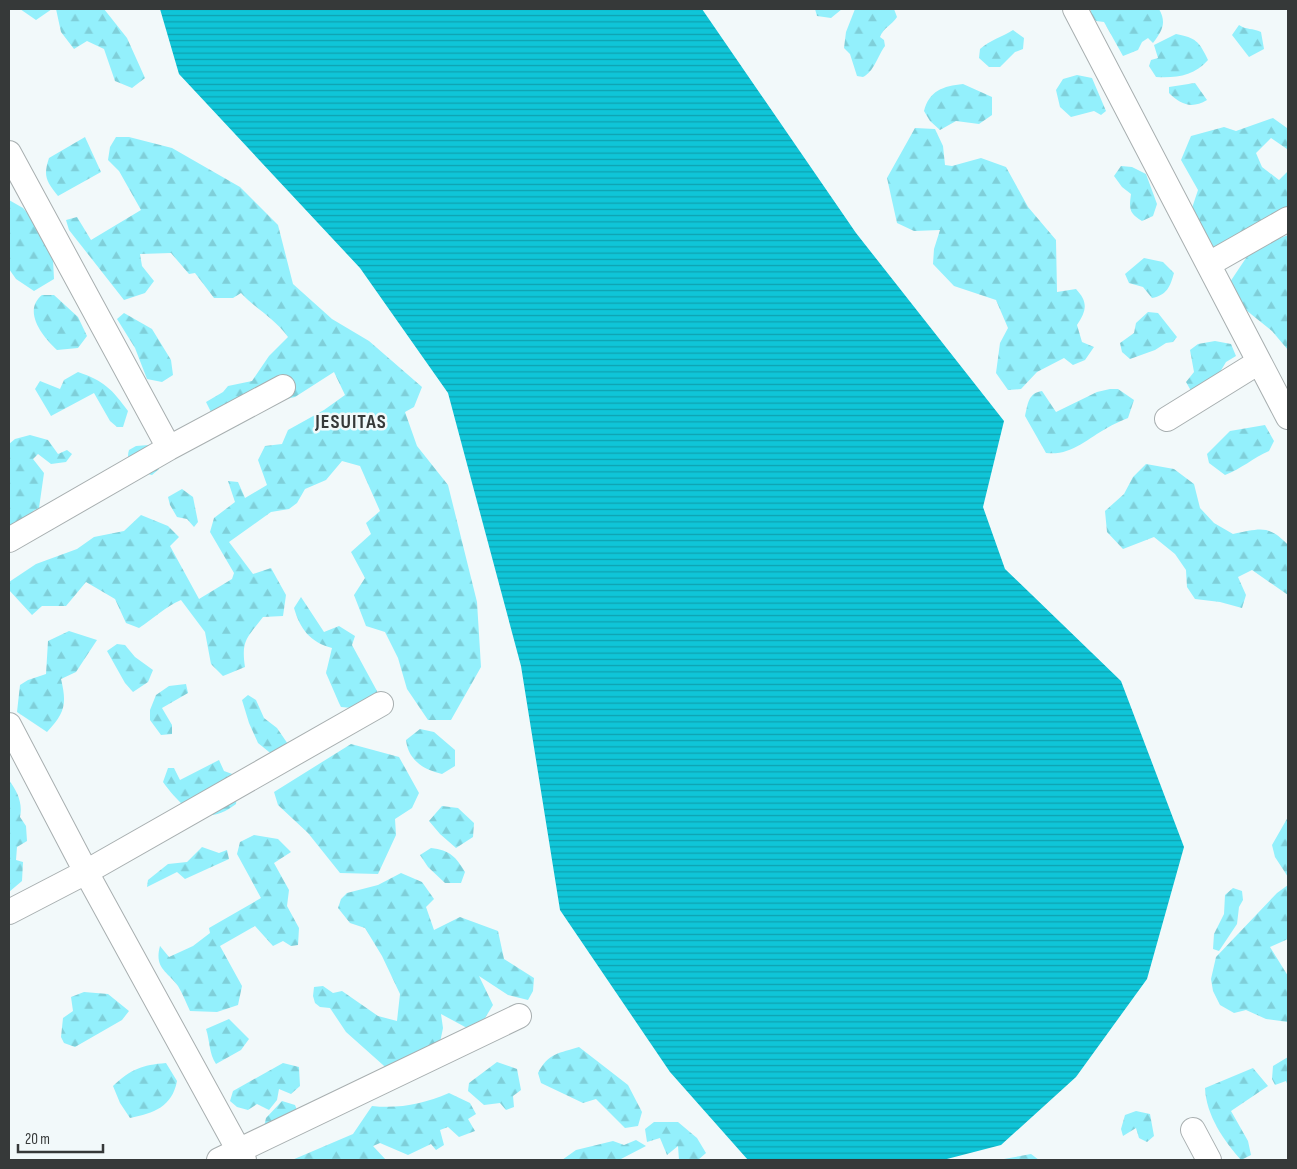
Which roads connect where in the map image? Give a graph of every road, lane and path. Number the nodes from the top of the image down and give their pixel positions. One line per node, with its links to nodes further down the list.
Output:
1 (1074, 9): 4 (street)
2 (9, 153): 9 (street)
3 (1288, 219): 4 (street)
4 (1209, 264): 5 (street)
5 (1259, 362): 7 (street); 8 (street)
6 (283, 387): 9 (street)
7 (1288, 417)
8 (1167, 419)
9 (169, 448): 10 (street)
10 (9, 540)
11 (381, 704): 13 (street)
12 (9, 725): 13 (street)
13 (86, 872): 14 (street); 17 (street)
14 (9, 912)
15 (519, 1016): 17 (street)
16 (1192, 1130): 18 (street)
17 (234, 1157)
18 (1210, 1160)

